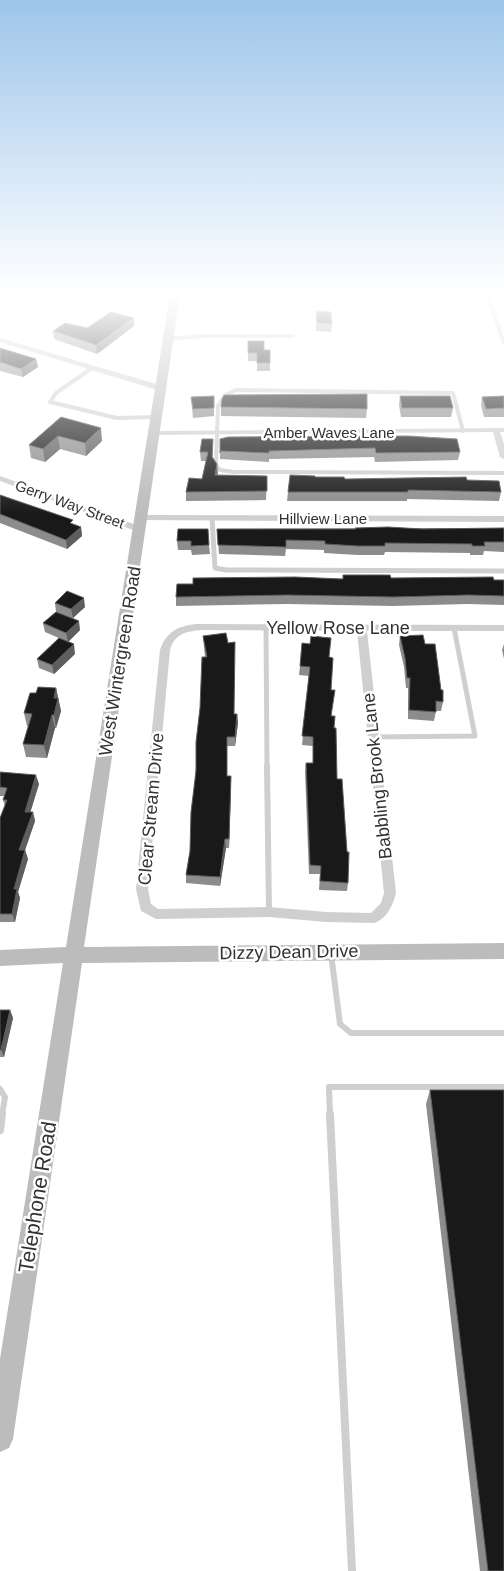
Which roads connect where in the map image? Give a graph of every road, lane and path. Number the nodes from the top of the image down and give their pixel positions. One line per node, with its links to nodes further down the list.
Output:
1 (163, 367): 3 (main road, West Wintergreen Road)
2 (92, 368): 3 (street); 4 (lane)
3 (160, 388): 4 (main road, West Wintergreen Road)
4 (156, 417): 7 (main road, West Wintergreen Road)
5 (463, 431): 6 (street, Amber Waves Lane); 8 (street, Amber Waves Lane); 8 (lane)
6 (500, 431): 9 (street)
7 (154, 433): 8 (street, Amber Waves Lane); 14 (main road, West Wintergreen Road)
8 (218, 433): 10 (lane)
9 (504, 457)
10 (504, 473)
11 (0, 478): 14 (street, Gerry Way Street)
12 (212, 518): 13 (street, Hillview Lane); 14 (street, Hillview Lane); 15 (lane)
13 (504, 519)
14 (140, 524): 26 (main road, West Wintergreen Road)
15 (504, 571)
16 (266, 627): 17 (street, Yellow Rose Lane); 20 (street, Yellow Rose Lane); 22 (lane)
17 (362, 628): 18 (street, Yellow Rose Lane); 21 (street, Babbling Brook Lane)
18 (454, 628): 19 (street, Yellow Rose Lane); 21 (lane)
19 (504, 628)
20 (174, 634): 22 (street, Clear Stream Drive)
21 (373, 737): 23 (street, Babbling Brook Lane)
22 (270, 912): 23 (street, Clear Stream Drive)
23 (374, 918)
24 (504, 951): 25 (street, Dizzy Dean Drive)
25 (330, 952): 26 (street, Dizzy Dean Drive); 28 (lane)
26 (74, 955): 27 (street); 32 (street, Telephone Road)
27 (0, 958)
28 (504, 1033)
29 (504, 1087): 33 (lane)
30 (0, 1089): 31 (lane)
31 (0, 1130)
32 (0, 1438)
33 (352, 1571)

